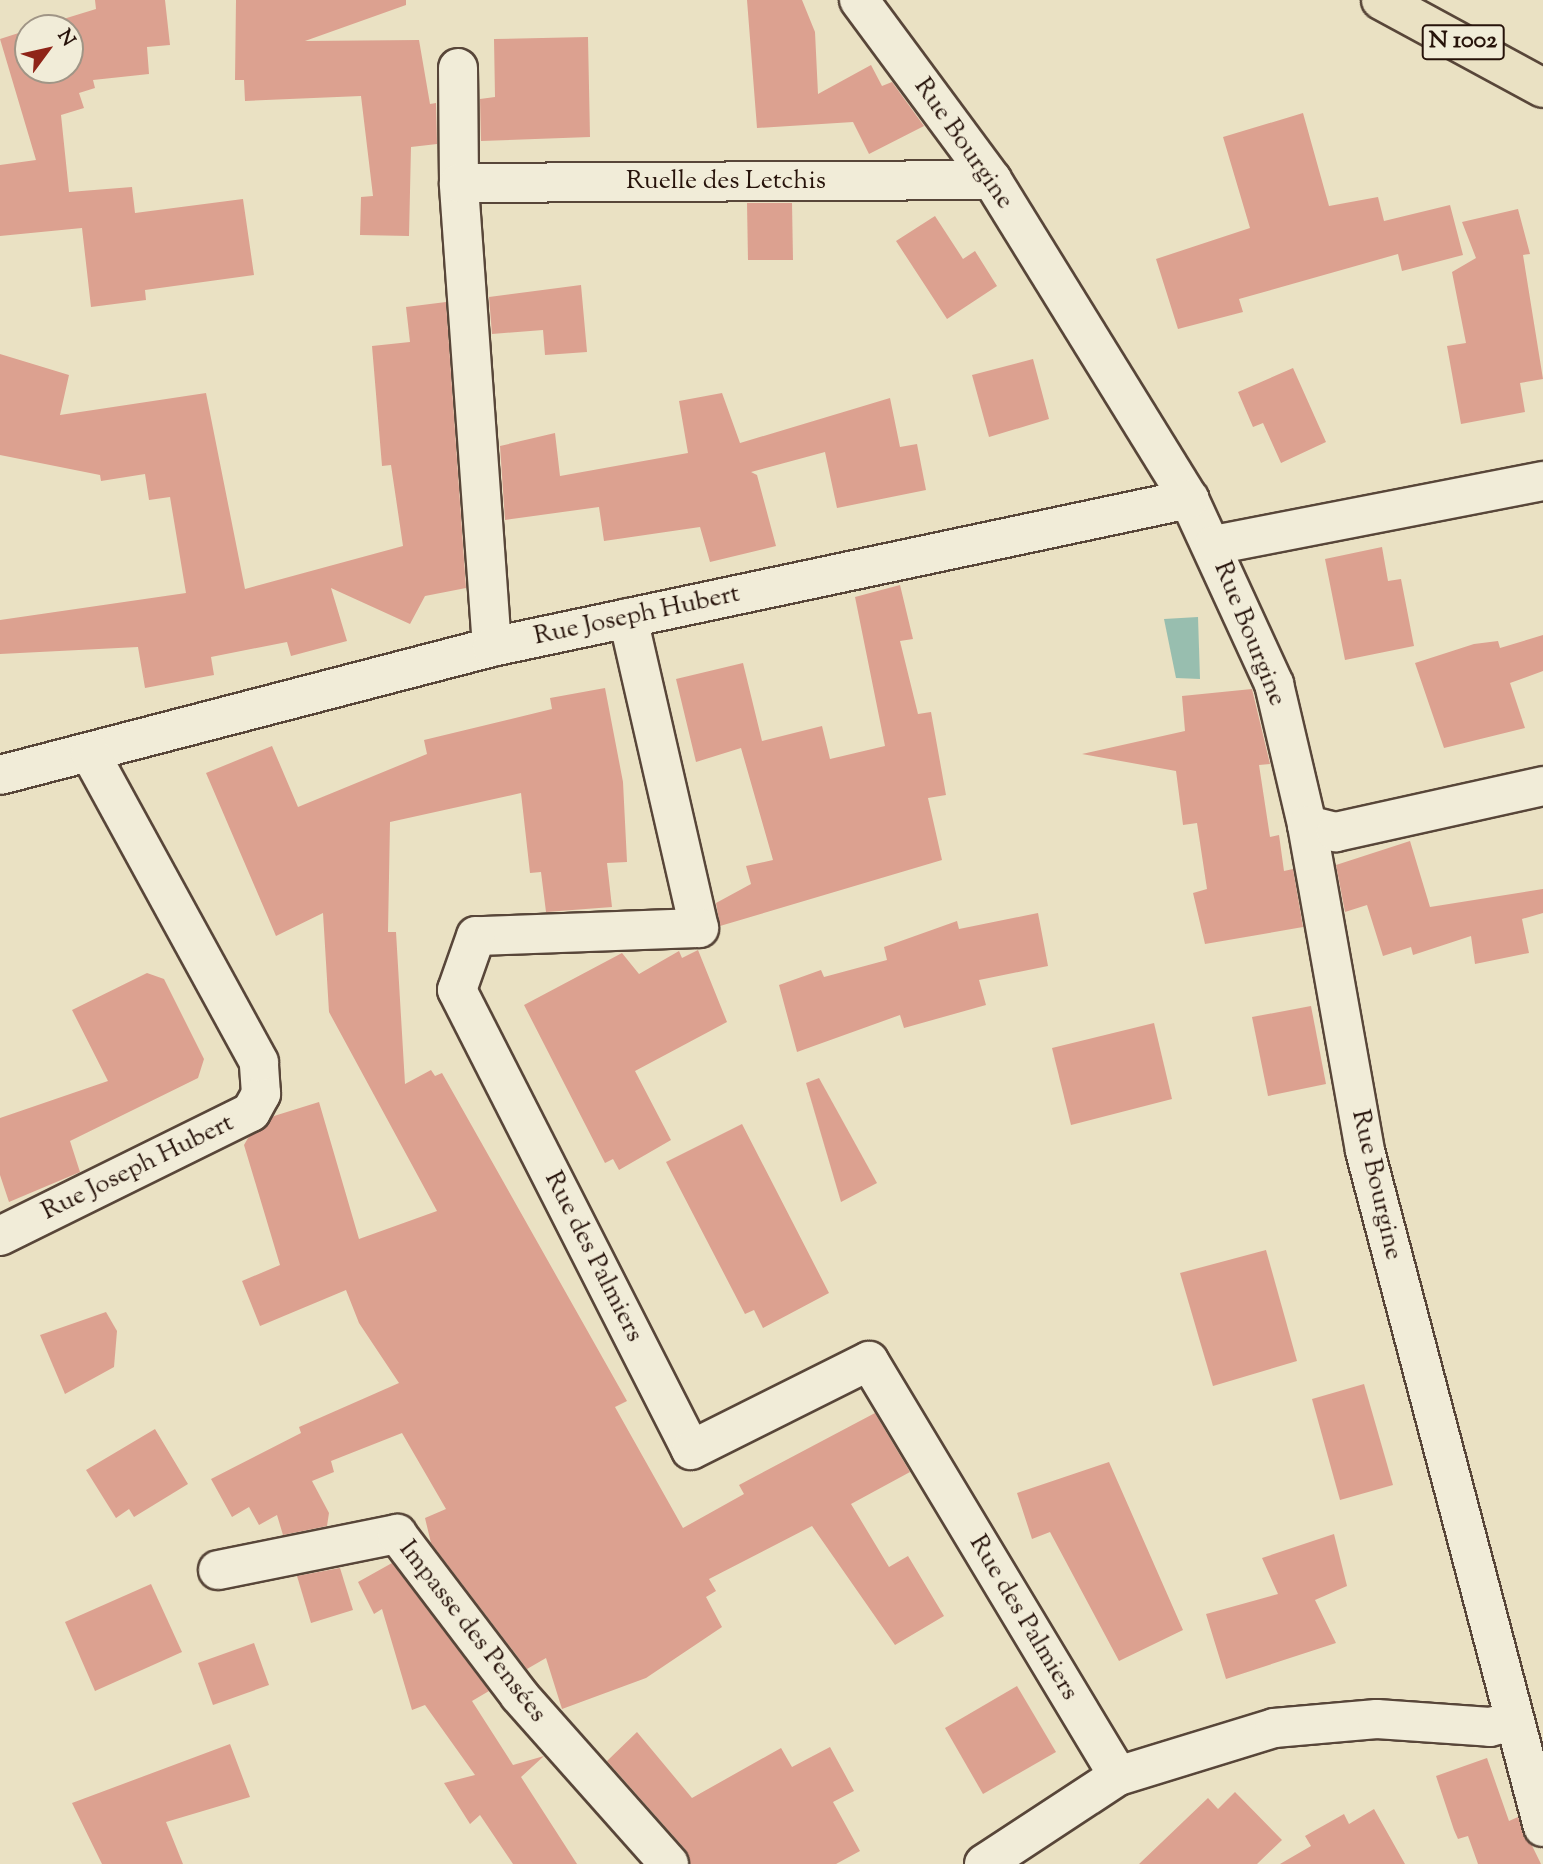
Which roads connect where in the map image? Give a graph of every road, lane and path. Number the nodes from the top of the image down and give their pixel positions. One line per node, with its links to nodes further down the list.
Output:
1 (859, 0): 5 (street, Rue Bourgine)
2 (1381, 0): 4 (main road, N 1002)
3 (458, 68): 6 (street)
4 (1543, 88)
5 (992, 180): 6 (street, Ruelle des Letchis); 8 (street, Rue Bourgine)
6 (459, 183): 11 (street)
7 (1543, 481): 9 (street, Rue Bourgine)
8 (1189, 499): 9 (street, Rue Bourgine); 10 (street, Rue Joseph Hubert)
9 (1213, 545): 15 (street, Rue Bourgine)
10 (628, 618): 11 (street, Rue Joseph Hubert); 19 (street, Rue des Palmiers)
11 (492, 647): 12 (street, Rue Joseph Hubert)
12 (90, 753): 13 (street, Rue Joseph Hubert); 16 (street, Rue Joseph Hubert)
13 (0, 775)
14 (1543, 786): 15 (street)
15 (1307, 825): 18 (street, Rue Bourgine)
16 (0, 1236)
17 (218, 1570): 21 (street, Impasse des Pensées)
18 (1512, 1721): 19 (street); 20 (street, Rue Bourgine)
19 (1118, 1776): 22 (street)
20 (1543, 1827)
21 (669, 1864)
22 (984, 1864)

